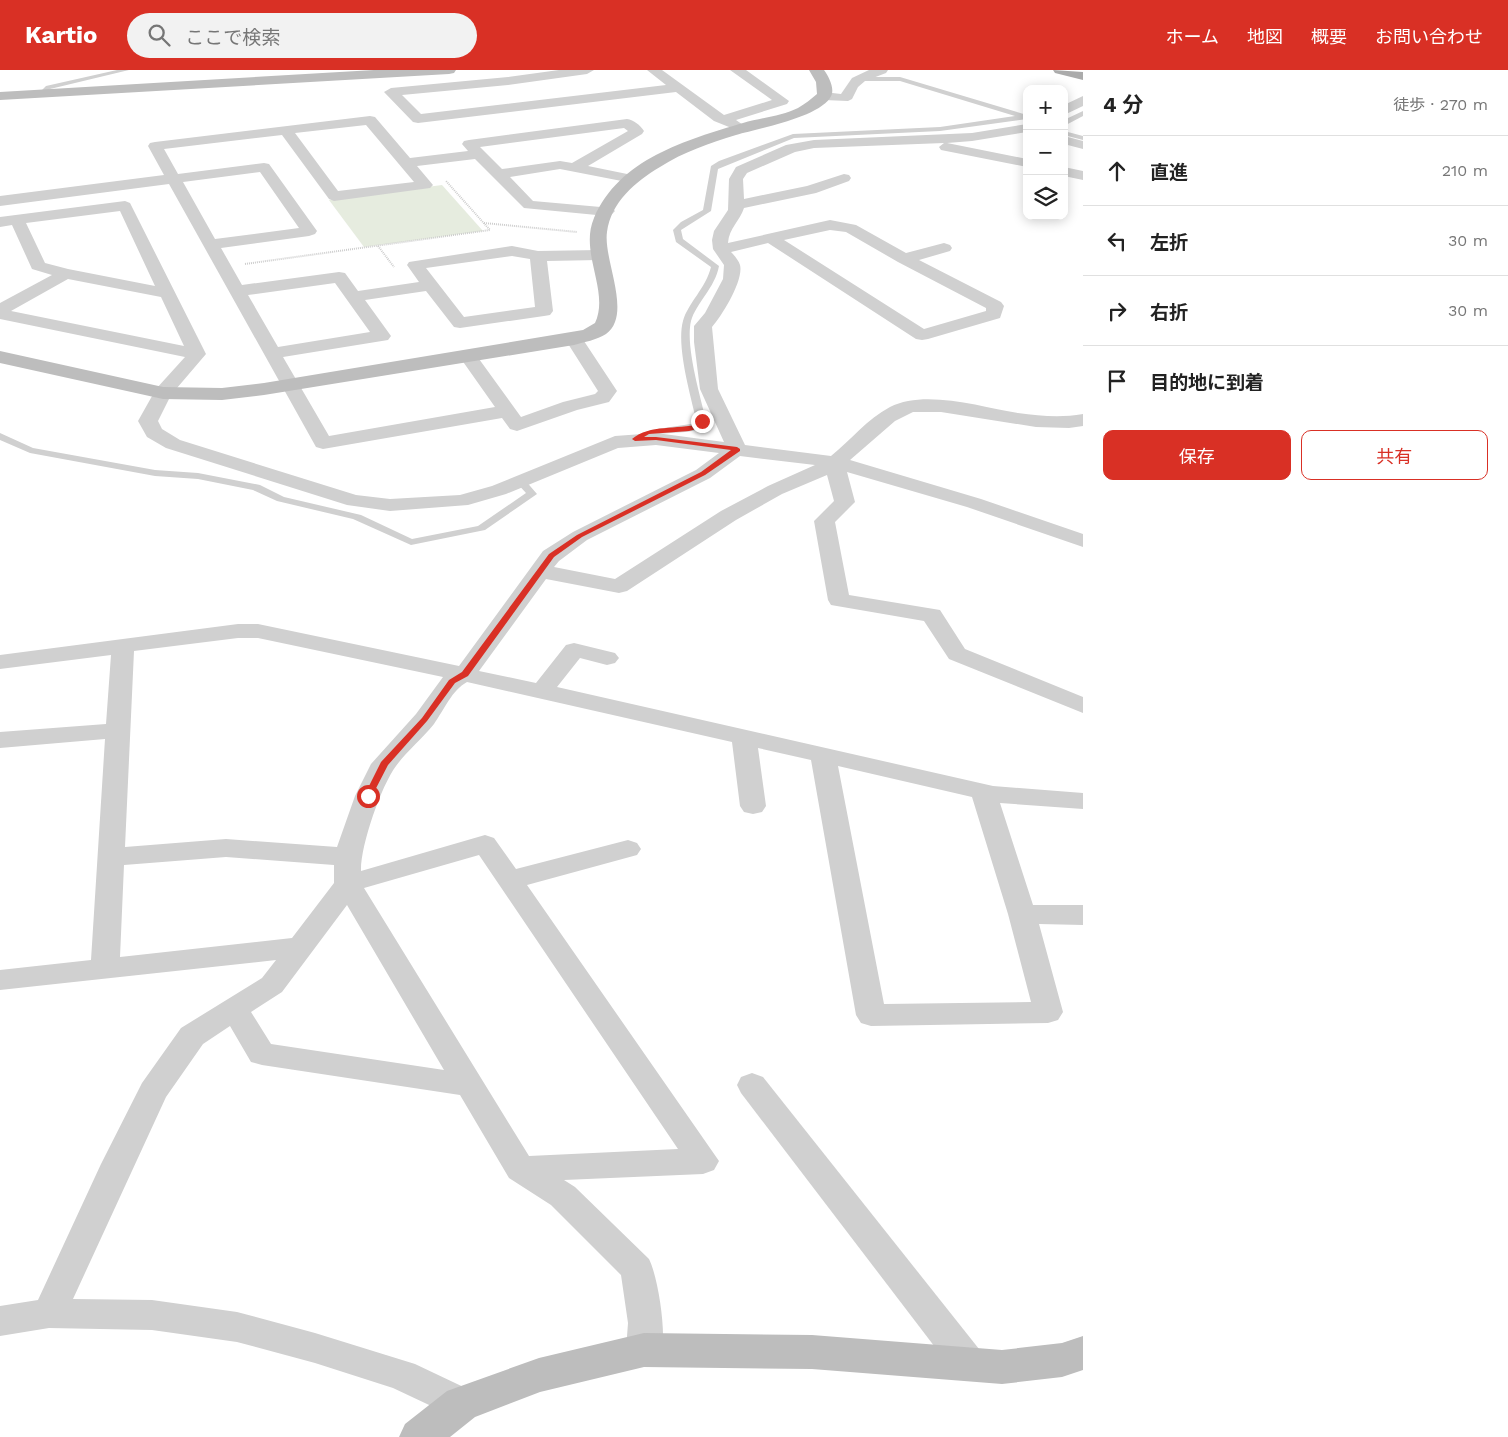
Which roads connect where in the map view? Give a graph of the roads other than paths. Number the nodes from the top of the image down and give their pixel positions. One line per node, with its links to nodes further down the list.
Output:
1 (126, 70): 12 (lane)
2 (449, 70): 12 (street)
3 (587, 70): 11 (street)
4 (654, 70): 11 (street)
5 (737, 70): 20 (street)
6 (816, 70): 14 (street)
7 (881, 70): 10 (street)
8 (1060, 70): 9 (main road)
9 (1083, 76)
10 (859, 79): 14 (street); 73 (lane)
11 (678, 88): 20 (street)
12 (42, 93): 13 (street)
13 (0, 96)
14 (824, 96): 22 (street)
15 (1083, 100): 17 (street)
16 (1083, 112): 18 (lane)
17 (1068, 116)
18 (1068, 117)
19 (1068, 119): 21 (lane)
20 (723, 120): 22 (street)
21 (1083, 124)
22 (743, 129): 39 (street)
23 (1023, 129): 27 (street)
24 (286, 130): 32 (street); 38 (street); 40 (street)
25 (1068, 134): 26 (lane)
26 (1083, 138)
27 (928, 140): 31 (street); 43 (street)
28 (1068, 141): 29 (street)
29 (1083, 146)
30 (480, 154): 32 (street); 33 (street); 35 (street)
31 (1023, 162)
32 (406, 163): 40 (street)
33 (574, 168): 35 (street); 39 (street)
34 (1068, 172): 36 (street)
35 (499, 174): 44 (street)
36 (1083, 176)
37 (844, 178): 43 (street)
38 (174, 179): 41 (street); 42 (street); 48 (street)
39 (632, 179): 44 (street)
40 (331, 192): 41 (street)
41 (286, 198): 48 (street)
42 (0, 201)
43 (736, 206): 50 (street)
44 (607, 211): 51 (street)
45 (17, 220): 46 (street); 54 (street); 57 (street)
46 (0, 222)
47 (769, 237): 50 (street); 53 (street); 53 (street)
48 (211, 244): 56 (street)
49 (944, 248): 53 (street)
50 (722, 249): 74 (street)
51 (599, 255): 52 (street); 61 (street)
52 (538, 256): 55 (street); 55 (street)
53 (904, 259)
54 (66, 274): 57 (street); 59 (street)
55 (431, 285): 58 (street)
56 (238, 291): 58 (street); 62 (street)
57 (168, 293): 63 (street)
58 (354, 297): 62 (street)
59 (0, 310)
60 (0, 314): 63 (street)
61 (574, 339): 64 (street); 68 (street)
62 (273, 353): 66 (street)
63 (197, 354): 67 (street)
64 (468, 356): 66 (street); 68 (street)
65 (0, 357): 67 (street)
66 (291, 385): 67 (street); 68 (street)
67 (163, 393): 76 (street)
68 (507, 411)
69 (1083, 420): 70 (street)
70 (1051, 423): 72 (street); 75 (street)
71 (0, 436): 76 (lane)
72 (1083, 436)
73 (635, 439): 74 (street); 76 (street)
74 (737, 449): 75 (street); 78 (street)
75 (834, 462): 77 (street); 78 (street); 84 (street)
76 (520, 481)
77 (1083, 541)
78 (540, 571): 82 (street)
79 (123, 646): 81 (street); 82 (street); 85 (street)
80 (607, 658): 83 (street)
81 (0, 662)
82 (465, 674): 83 (street); 94 (street)
83 (542, 691): 86 (street)
84 (1083, 706)
85 (118, 731): 87 (street); 93 (street)
86 (744, 737): 88 (street); 91 (street)
87 (0, 740)
88 (823, 756): 89 (street); 96 (street)
89 (983, 791): 90 (street); 96 (street)
90 (1083, 801)
91 (752, 806)
92 (628, 849): 95 (street)
93 (111, 857): 94 (street); 99 (street)
94 (347, 871): 95 (street); 98 (street); 102 (street)
95 (510, 880): 104 (street)
96 (1022, 914): 97 (street)
97 (1083, 915)
98 (301, 947): 99 (street); 101 (street)
99 (105, 968): 100 (street)
100 (0, 980)
101 (234, 1010): 102 (street); 105 (street)
102 (469, 1084): 104 (street)
103 (752, 1085): 109 (street)
104 (520, 1170): 107 (street)
105 (49, 1313): 106 (street); 110 (street)
106 (0, 1321)
107 (644, 1350): 109 (street); 110 (street)
108 (1083, 1354): 109 (street)
109 (970, 1365)
110 (461, 1404): 111 (street)
111 (419, 1437)

